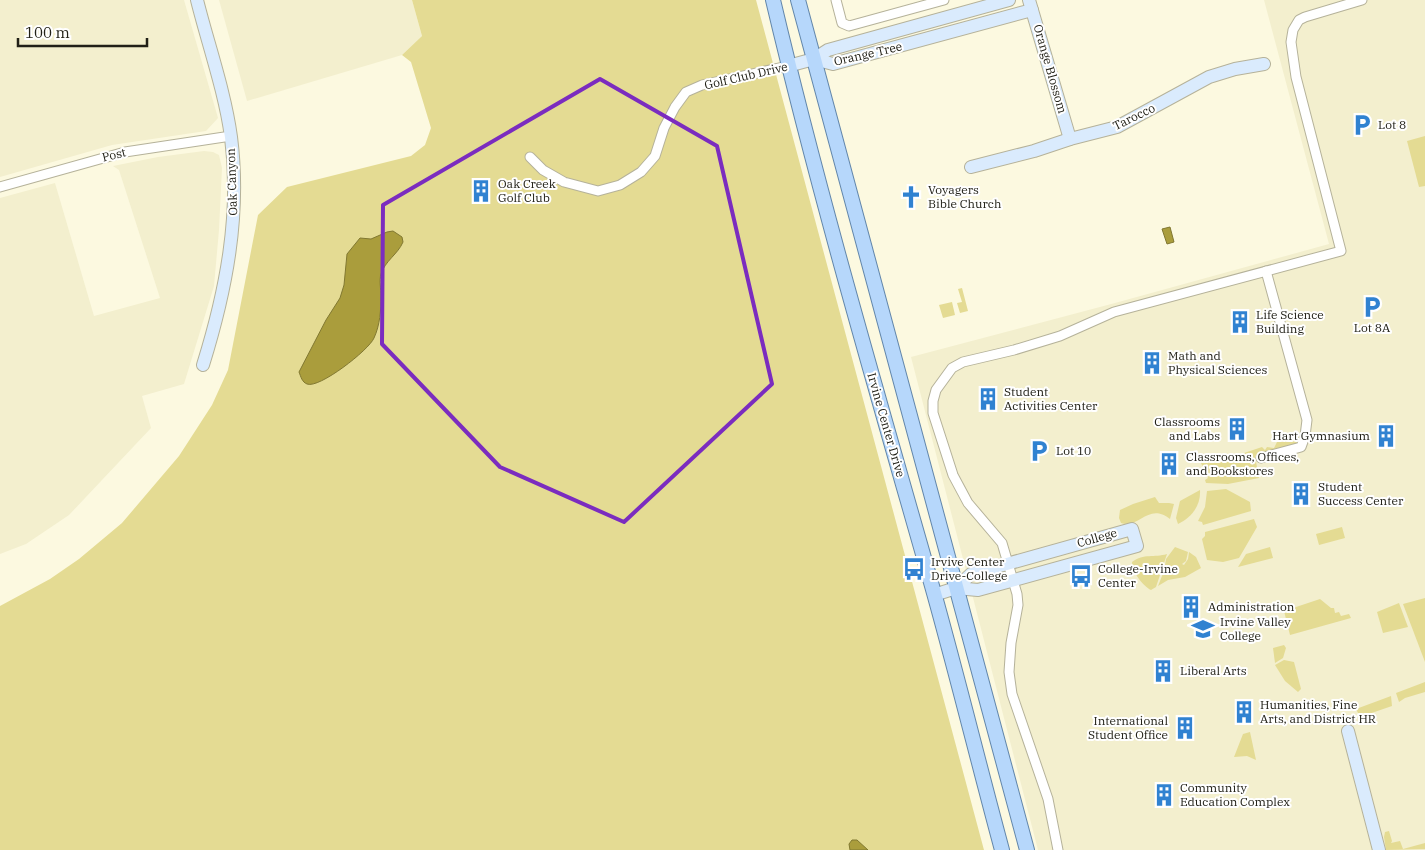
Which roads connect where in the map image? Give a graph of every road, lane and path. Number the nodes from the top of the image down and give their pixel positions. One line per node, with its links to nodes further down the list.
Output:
1 (197, 0): 12 (street, Oak Canyon)
2 (772, 0): 11 (main road, Irvine Center Drive)
3 (798, 0): 9 (main road, Irvine Center Drive)
4 (836, 0): 5 (street)
5 (944, 0)
6 (1009, 0): 9 (street, Orange Tree)
7 (1362, 0): 17 (street)
8 (1031, 5): 9 (street, Orange Tree); 13 (street, Orange Blossom)
9 (814, 59): 11 (street, Golf Club Drive); 22 (main road, Irvine Center Drive)
10 (1264, 64): 13 (street, Tarocco)
11 (788, 66): 14 (street, Golf Club Drive); 23 (main road, Irvine Center Drive)
12 (231, 136): 16 (street, Post); 18 (street, Oak Canyon)
13 (1070, 139): 15 (street, Tarocco)
14 (530, 156)
15 (971, 167)
16 (0, 187)
17 (1266, 270): 19 (street); 20 (street)
18 (203, 366)
19 (1261, 458)
20 (1007, 563): 21 (street); 21 (street, College); 22 (street, College)
21 (1012, 581): 22 (street, College); 27 (street)
22 (956, 588): 23 (street, College); 26 (main road, Irvine Center Drive)
23 (934, 595): 25 (main road, Irvine Center Drive)
24 (1348, 731): 28 (street)
25 (1002, 850)
26 (1027, 850)
27 (1058, 850)
28 (1379, 850)

